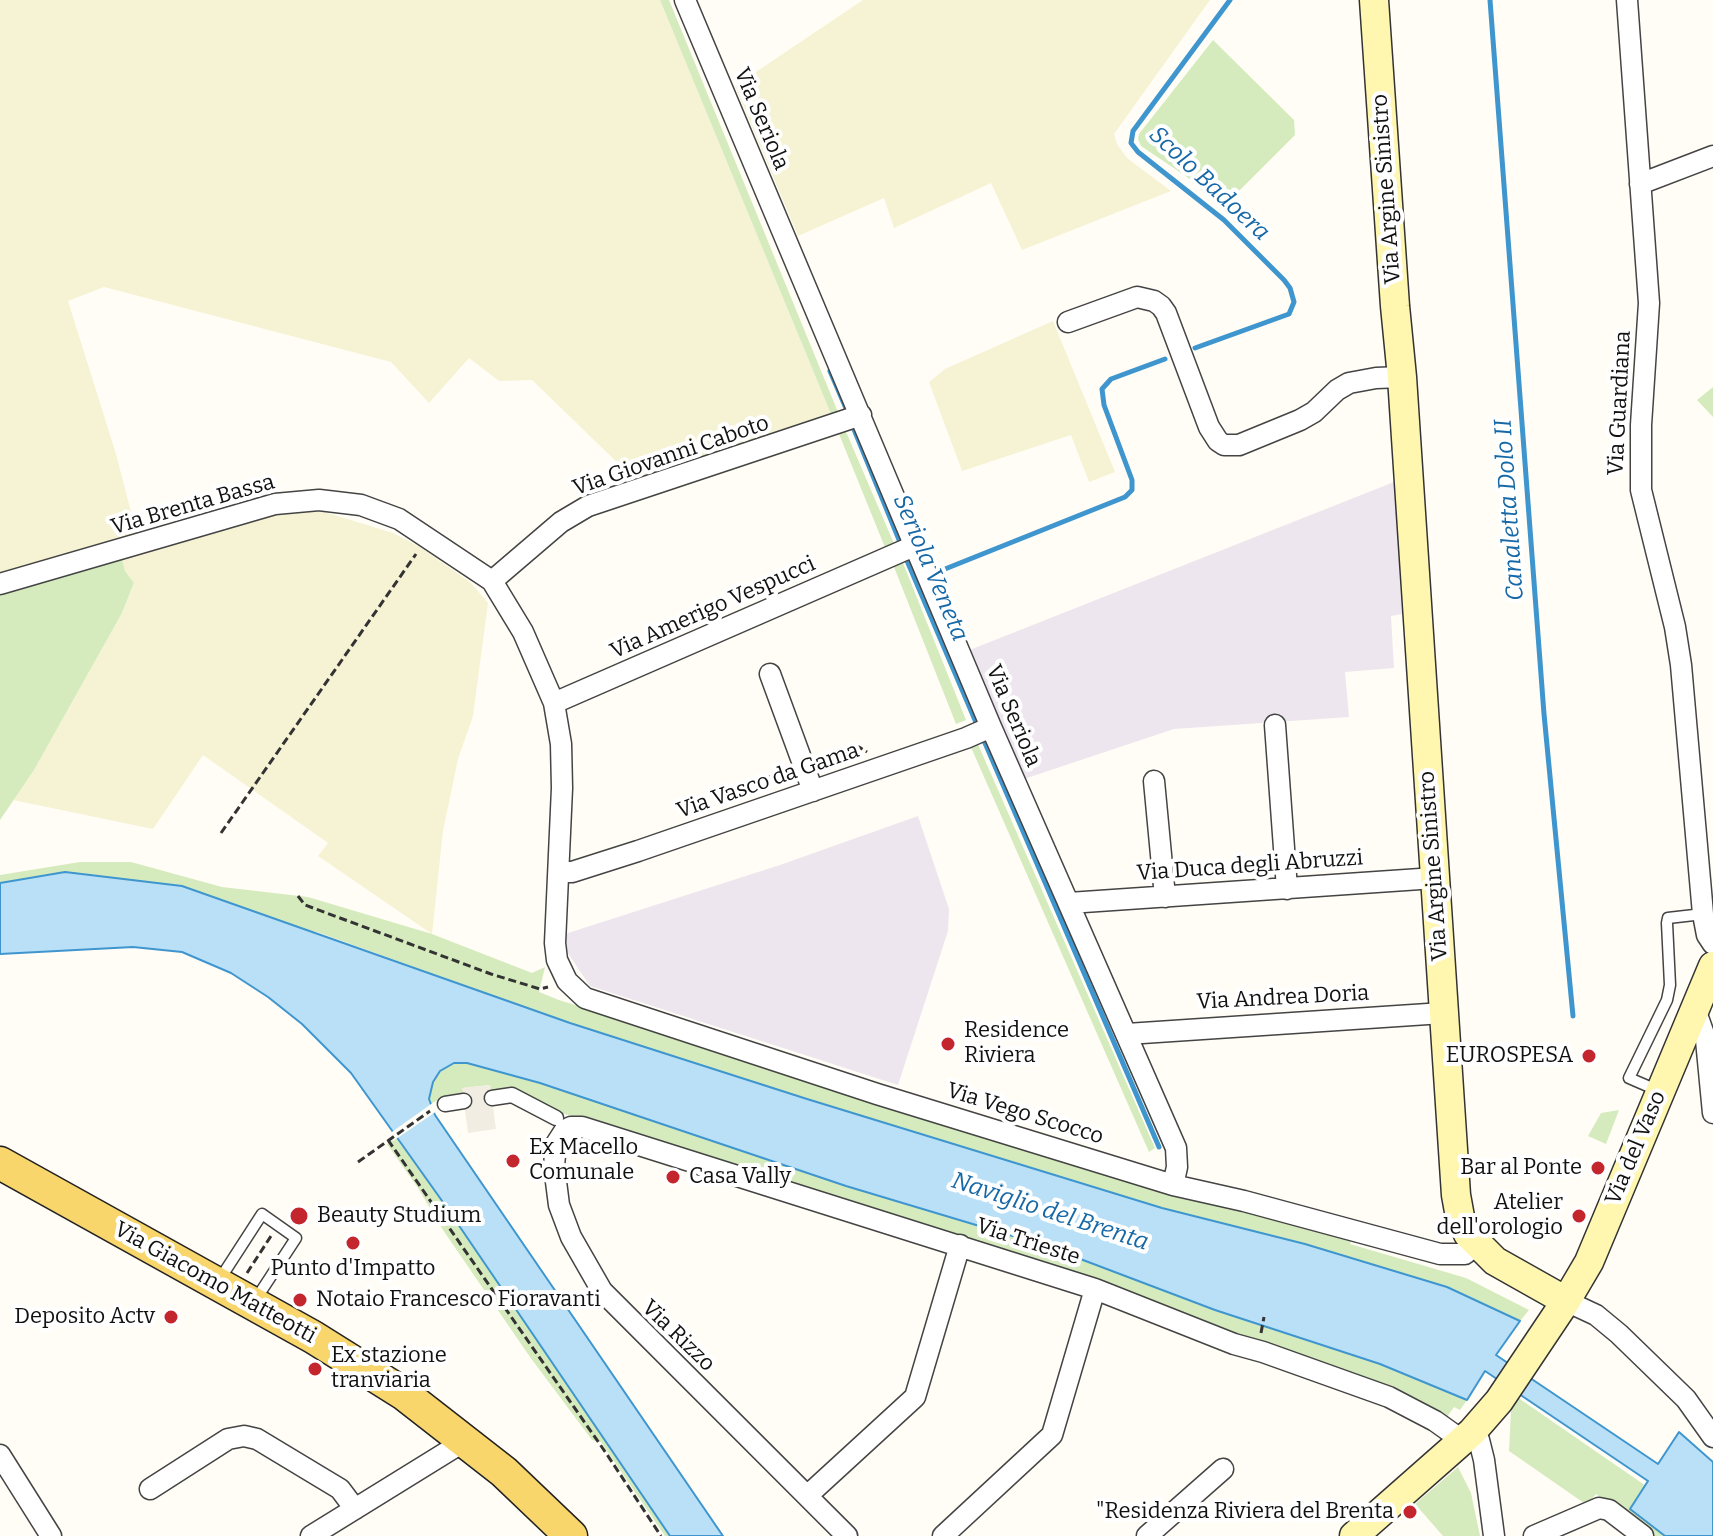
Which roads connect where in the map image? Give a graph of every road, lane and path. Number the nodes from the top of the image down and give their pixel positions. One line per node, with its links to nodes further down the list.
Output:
1 (685, 0): 8 (street, Via Seriola)
2 (1374, 0): 7 (main road, Via Argine Sinistro)
3 (1627, 0): 5 (street, Via Guardiana)
4 (1713, 156): 5 (street)
5 (1640, 184): 26 (street, Via Guardiana)
6 (1068, 322): 7 (street)
7 (1402, 377): 21 (main road, Via Argine Sinistro)
8 (852, 419): 10 (street, Via Seriola); 11 (street, Via Giovanni Caboto)
9 (428, 539): 11 (street, Via Brenta Bassa); 12 (street, Via Brenta Bassa); 19 (path)
10 (905, 550): 14 (street, Via Amerigo Vespucci); 16 (street, Via Seriola)
11 (492, 581): 14 (street, Via Brenta Bassa)
12 (0, 584)
13 (770, 674): 18 (street)
14 (554, 703): 20 (street, Via Brenta Bassa)
15 (1275, 725): 22 (street)
16 (988, 728): 18 (street, Via Vasco da Gama); 25 (street, Via Seriola)
17 (1154, 781): 24 (street)
18 (813, 791): 20 (street, Via Vasco da Gama)
19 (221, 833)
20 (559, 872): 29 (street, Via Brenta Bassa)
21 (1435, 878): 22 (street, Via Duca degli Abruzzi); 30 (main road, Via Argine Sinistro)
22 (1287, 889): 24 (street, Via Duca degli Abruzzi)
23 (298, 896): 29 (path)
24 (1165, 897): 25 (street, Via Duca degli Abruzzi)
25 (1069, 903): 32 (street, Via Seriola)
26 (1703, 914): 27 (street, Via Guardiana); 33 (lane)
27 (1713, 944)
28 (1713, 966): 31 (main road, Via del Vaso)
29 (567, 981): 43 (street, Via Vego Scocco)
30 (1443, 1013): 32 (street, Via Andrea Doria); 45 (main road, Via Argine Sinistro)
31 (1692, 1017): 33 (main road, Via del Vaso); 36 (street)
32 (1127, 1034): 43 (street, Via Seriola)
33 (1660, 1092): 49 (main road, Via del Vaso)
34 (492, 1098): 39 (street)
35 (464, 1101): 37 (street)
36 (1713, 1103): 38 (street)
37 (442, 1104): 40 (path)
38 (1713, 1113)
39 (561, 1124): 46 (street, Via Trieste); 59 (street, Via Rizzo)
40 (389, 1139): 41 (path); 64 (path)
41 (358, 1162)
42 (0, 1163): 47 (main road, Via Giacomo Matteotti)
43 (1173, 1185): 45 (street, Via Vego Scocco)
44 (273, 1233): 47 (path)
45 (1477, 1243): 49 (main road, Via Argine Sinistro)
46 (960, 1245): 48 (street, Via Trieste); 59 (street)
47 (237, 1289): 47 (lane); 55 (main road, Via Giacomo Matteotti)
48 (1095, 1289): 53 (street, Via Trieste); 66 (street)
49 (1566, 1301): 52 (street); 53 (main road, Via del Vaso)
50 (1264, 1317): 51 (path)
51 (1260, 1339)
52 (1707, 1413): 54 (street)
53 (1471, 1433): 68 (main road, Via del Vaso); 69 (street)
54 (1713, 1437)
55 (463, 1438): 60 (street); 63 (main road, Via Giacomo Matteotti)
56 (0, 1455): 61 (street)
57 (1223, 1469): 67 (street)
58 (150, 1489): 60 (street)
59 (807, 1496): 65 (street, Via Rizzo)
60 (355, 1509): 62 (street)
61 (51, 1536)
62 (311, 1536)
63 (571, 1536)
64 (661, 1536)
65 (847, 1536)
66 (943, 1536)
67 (1147, 1536)
68 (1354, 1536)
69 (1494, 1536)
70 (1534, 1536): 71 (street)
71 (1643, 1536)

